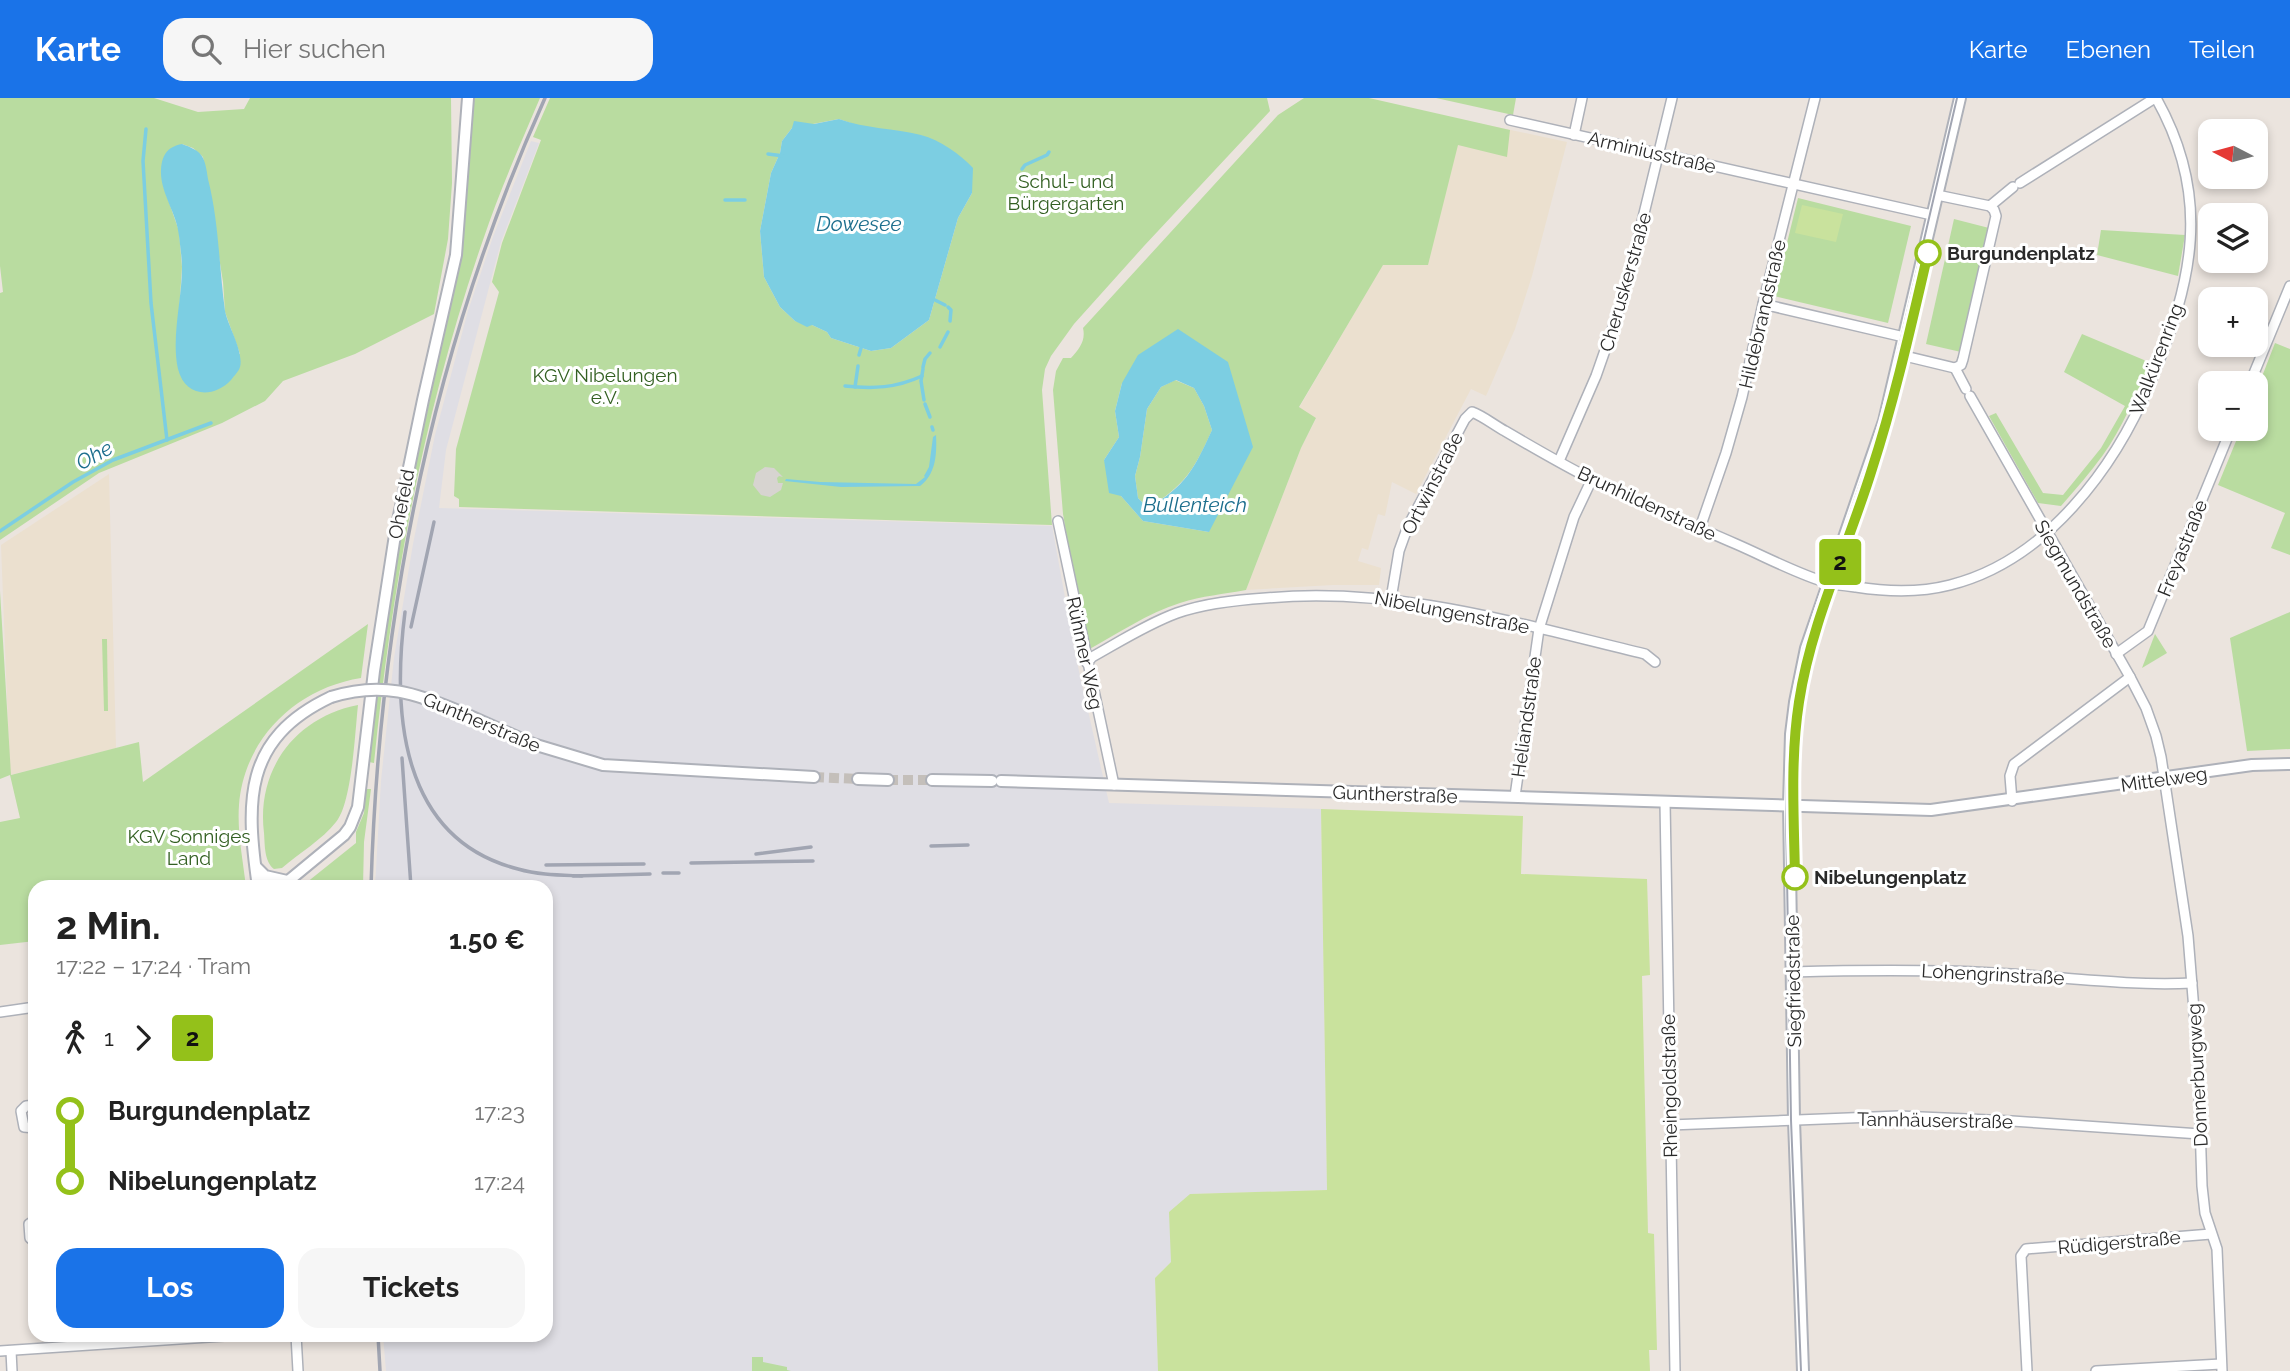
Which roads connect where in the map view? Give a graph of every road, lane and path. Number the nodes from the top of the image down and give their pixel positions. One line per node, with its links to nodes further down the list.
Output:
1 (468, 98): 48 (street, Ohefeld)
2 (1583, 98): 8 (street)
3 (1672, 98): 9 (street, Cheruskerstraße)
4 (1815, 98): 10 (street, Hildebrandstraße)
5 (1960, 98): 11 (street, Siegfriedstraße)
6 (2156, 98): 12 (street); 26 (street, Walkürenring)
7 (1510, 120): 8 (street, Arminiusstraße)
8 (1574, 135): 9 (street, Arminiusstraße)
9 (1660, 154): 10 (street, Arminiusstraße); 22 (street, Cheruskerstraße)
10 (1793, 184): 13 (street); 15 (street, Hildebrandstraße)
11 (1937, 195): 12 (street); 13 (street, Siegfriedstraße)
12 (1990, 206): 18 (street)
13 (1932, 215): 16 (street, Siegfriedstraße)
14 (2290, 286): 19 (street)
15 (1763, 304): 16 (street); 25 (street, Hildebrandstraße)
16 (1904, 337): 17 (street, Siegfriedstraße)
17 (1901, 355): 18 (street); 27 (street, Siegfriedstraße)
18 (1955, 368): 26 (street, Siegmundstraße)
19 (2255, 371)
20 (1472, 412): 22 (street, Brunhildenstraße); 28 (street, Ortwinstraße)
21 (2226, 441): 30 (street, Freyastraße)
22 (1559, 461): 23 (street, Brunhildenstraße)
23 (1592, 479): 25 (street, Brunhildenstraße); 29 (street, Heliandstraße)
24 (1058, 520): 31 (street, Rühmer Weg)
25 (1700, 528): 27 (street, Brunhildenstraße)
26 (2047, 533): 27 (street, Walkürenring); 30 (street, Siegmundstraße)
27 (1829, 583): 44 (street, Siegfriedstraße)
28 (1391, 599): 29 (street, Nibelungenstraße); 31 (street, Nibelungenstraße)
29 (1539, 629): 32 (street, Nibelungenstraße); 41 (street, Heliandstraße)
30 (2116, 653): 33 (street, Siegmundstraße)
31 (1087, 663): 40 (street, Rühmer Weg)
32 (1655, 663)
33 (2130, 677): 36 (street, Siegmundstraße); 42 (street)
34 (2290, 764): 36 (street, Mittelweg)
35 (814, 777): 45 (street, Guntherstraße, bridge)
36 (2165, 778): 42 (street, Mittelweg); 50 (street, Donnerburgweg)
37 (858, 779): 38 (street)
38 (888, 779)
39 (932, 780): 40 (street, Guntherstraße)
40 (1114, 785): 41 (street, Guntherstraße)
41 (1515, 796): 43 (street, Guntherstraße)
42 (2012, 801): 44 (street)
43 (1665, 802): 44 (street, Guntherstraße); 55 (street, Rheingoldstraße)
44 (1789, 805): 49 (street, Siegfriedstraße)
45 (255, 866): 46 (street, Guntherstraße); 47 (street)
46 (257, 880)
47 (274, 880)
48 (289, 880)
49 (1793, 972): 50 (street, Lohengrinstraße); 54 (street, Siegfriedstraße)
50 (2192, 983): 57 (street, Donnerburgweg)
51 (28, 1008): 52 (street)
52 (0, 1012)
53 (28, 1105): 56 (street)
54 (1794, 1120): 55 (street, Tannhäuserstraße); 57 (street, Tannhäuserstraße); 67 (street, Siegfriedstraße)
55 (1670, 1125): 66 (street, Rheingoldstraße)
56 (28, 1127)
57 (2200, 1134): 58 (street, Donnerburgweg)
58 (2211, 1234): 63 (street, Donnerburgweg); 68 (street, Rüdigerstraße)
59 (139, 1342): 62 (street)
60 (296, 1342): 65 (street)
61 (0, 1351): 62 (street)
62 (11, 1351): 64 (street)
63 (2221, 1367): 69 (street)
64 (12, 1371)
65 (298, 1371)
66 (1675, 1371)
67 (1803, 1371)
68 (2026, 1371)
69 (2096, 1371)

